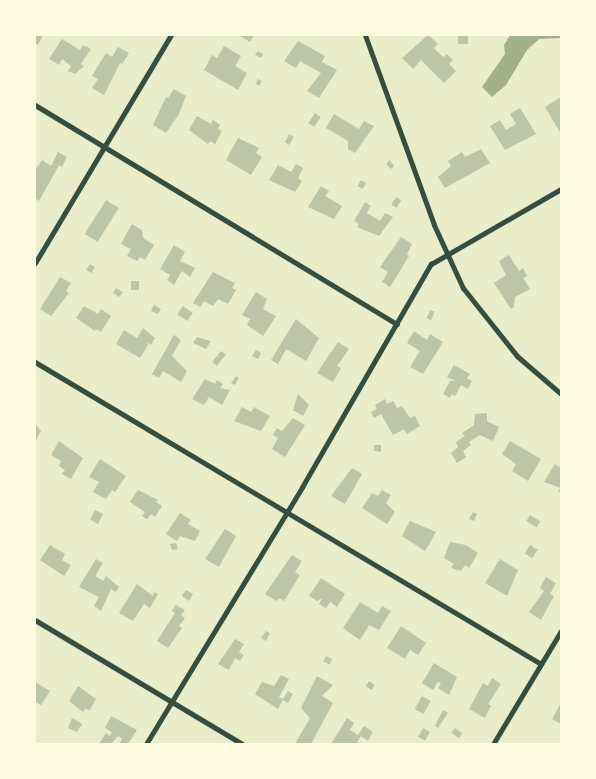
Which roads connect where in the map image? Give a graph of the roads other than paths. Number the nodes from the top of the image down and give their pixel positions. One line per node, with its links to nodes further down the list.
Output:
1 (171, 35): 4 (street)
2 (365, 35): 6 (street)
3 (35, 106): 4 (street)
4 (104, 148): 7 (street); 8 (street)
5 (561, 189): 6 (street)
6 (446, 253): 8 (street); 10 (street)
7 (35, 262)
8 (397, 324): 11 (street)
9 (35, 362): 11 (street)
10 (561, 394)
11 (286, 513): 14 (street); 15 (street)
12 (35, 620): 15 (street)
13 (561, 631): 14 (street)
14 (541, 664): 18 (street)
15 (171, 702): 16 (street); 17 (street)
16 (146, 744)
17 (242, 744)
18 (493, 744)

